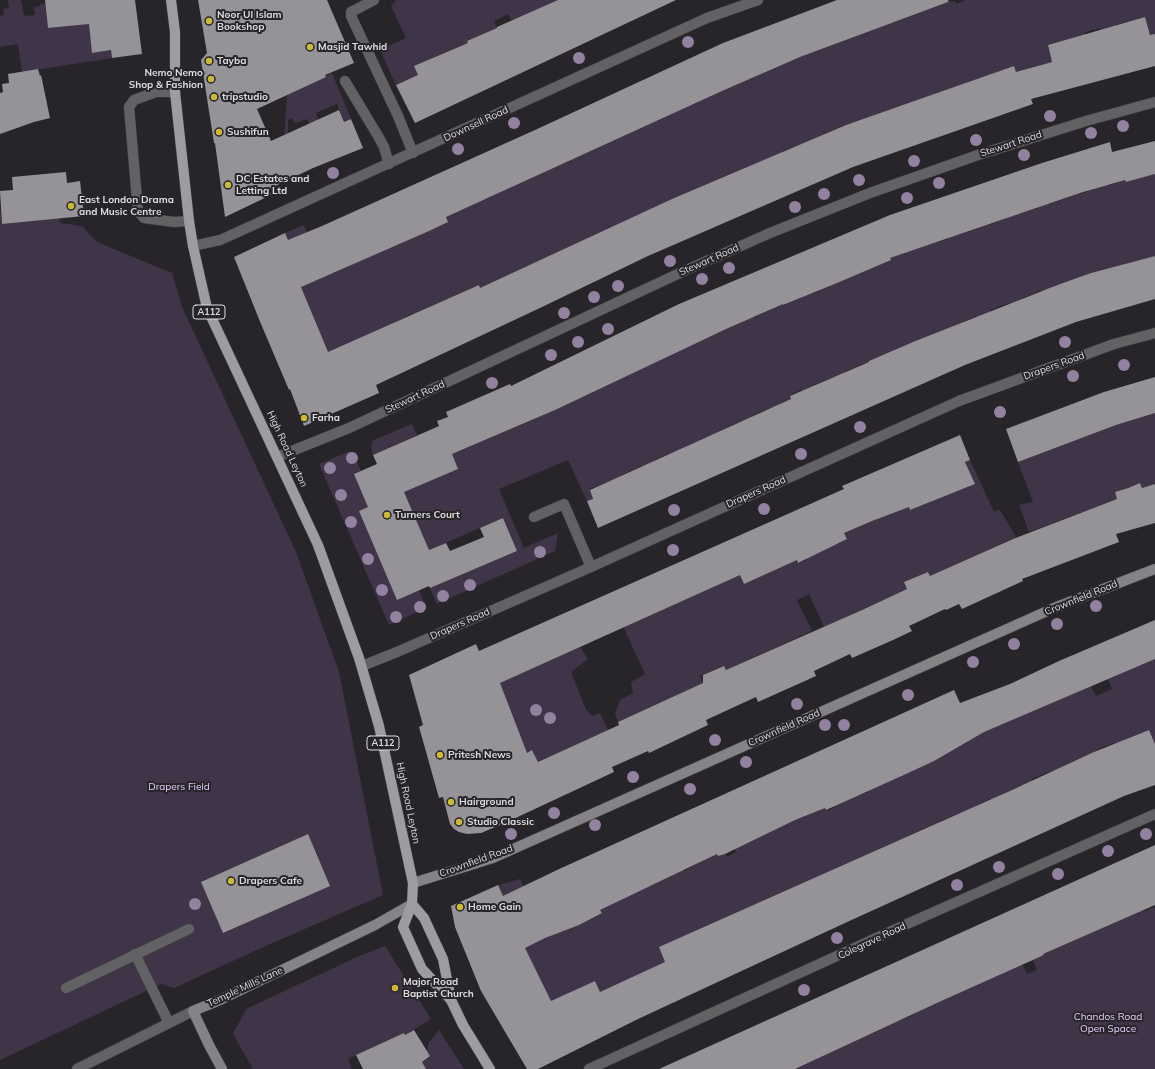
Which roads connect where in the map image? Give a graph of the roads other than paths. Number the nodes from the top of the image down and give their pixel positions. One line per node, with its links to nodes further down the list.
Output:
1 (171, 0): 5 (main road, High Road Leyton / A112)
2 (374, 0): 7 (street)
3 (758, 0): 7 (street, Downsell Road)
4 (345, 81): 8 (street)
5 (175, 92): 9 (main road, High Road Leyton / A112); 9 (street)
6 (1155, 102): 12 (street, Stewart Road)
7 (414, 153): 8 (street, Downsell Road)
8 (389, 164): 10 (street, Downsell Road)
9 (189, 220): 10 (main road, High Road Leyton / A112)
10 (193, 246): 12 (main road, High Road Leyton / A112)
11 (1155, 332): 14 (street, Drapers Road)
12 (277, 457): 16 (main road, High Road Leyton / A112)
13 (534, 517): 14 (street)
14 (591, 567): 16 (street, Drapers Road)
15 (1155, 569): 18 (street, Crownfield Road)
16 (362, 666): 18 (main road, High Road Leyton / A112)
17 (1155, 814): 29 (street, Colegrave Road)
18 (413, 883): 19 (main road, High Road Leyton / A112)
19 (412, 904): 23 (main road, A112); 23 (main road, A112); 24 (street, Temple Mills Lane)
20 (189, 930): 21 (street)
21 (135, 954): 22 (street); 25 (street)
22 (66, 988)
23 (451, 1000): 28 (main road, A112)
24 (193, 1011): 25 (street, Temple Mills Lane); 27 (street)
25 (169, 1023): 26 (street, Temple Mills Lane)
26 (77, 1069)
27 (222, 1069)
28 (490, 1069)
29 (589, 1069)

